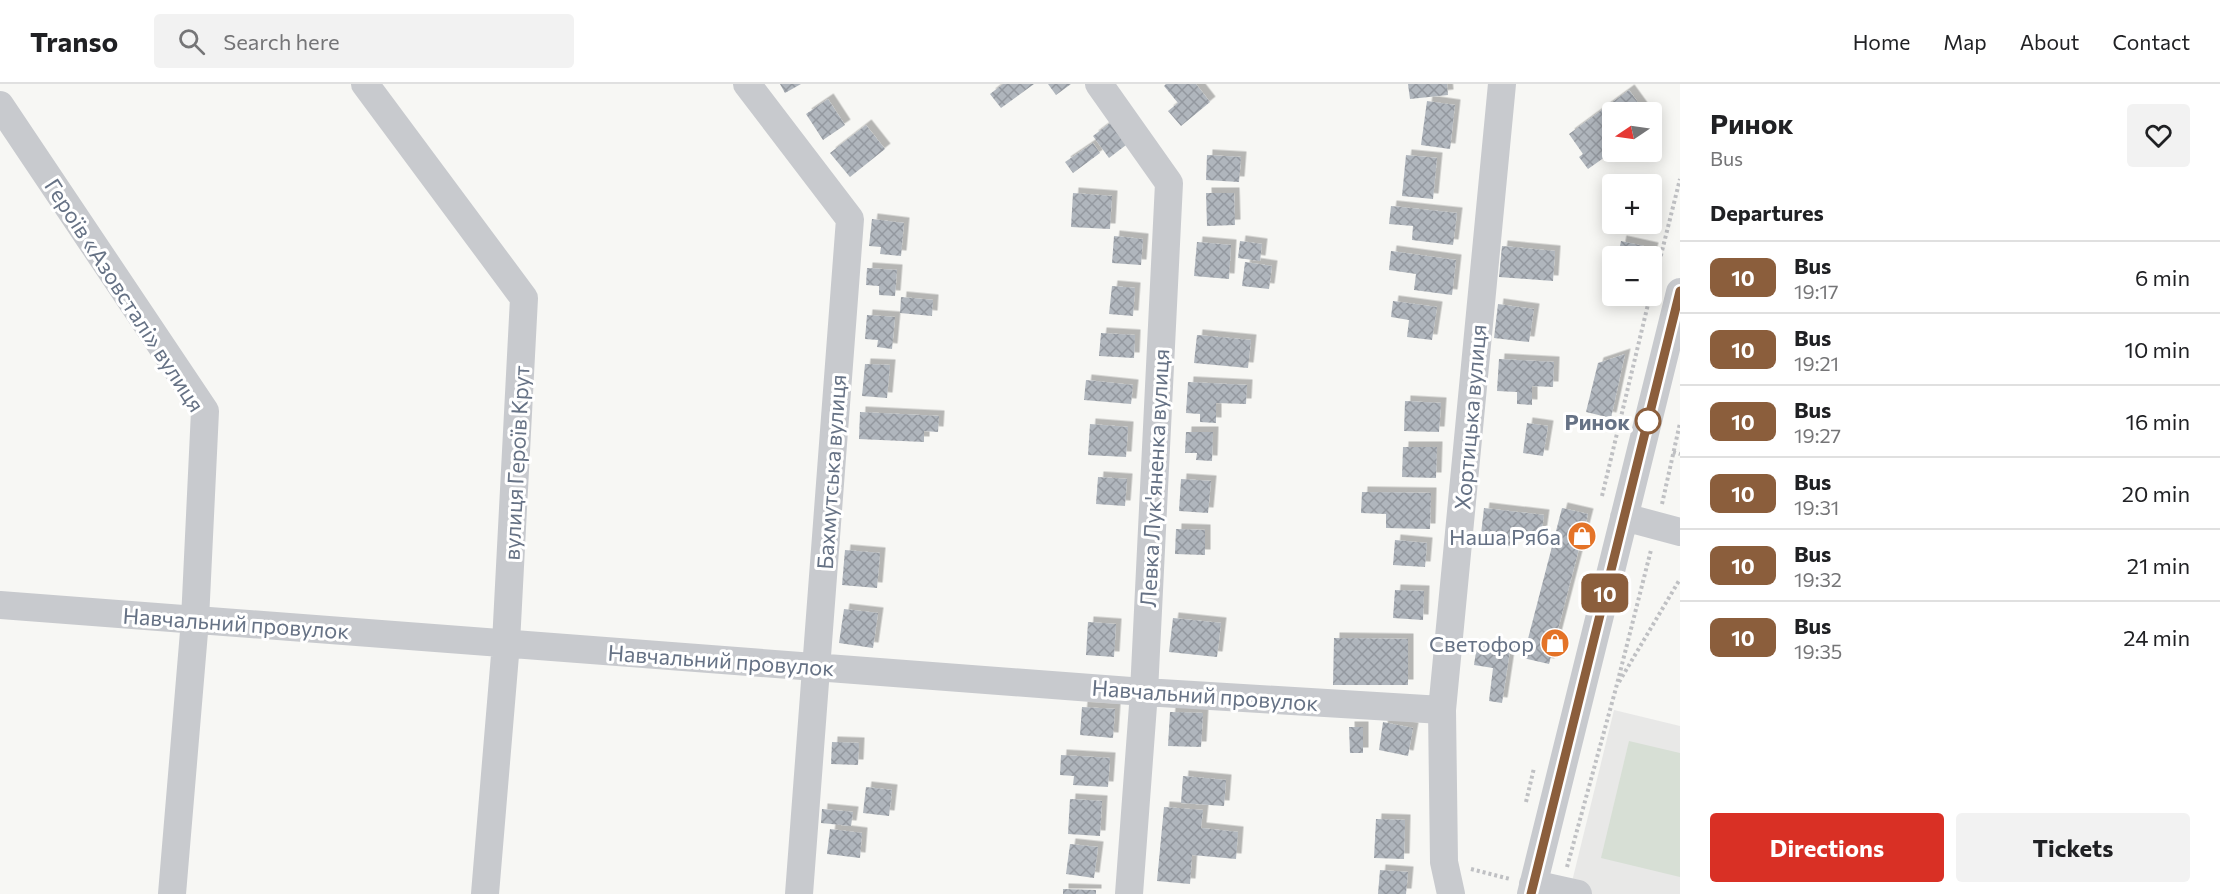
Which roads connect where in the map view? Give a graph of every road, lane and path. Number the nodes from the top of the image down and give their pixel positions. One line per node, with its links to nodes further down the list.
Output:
1 (365, 84): 17 (street, вулиця Героїв Крут)
2 (747, 84): 18 (street, Бахмутська вулиця)
3 (1099, 84): 20 (street, Левка Лук'яненка вулиця)
4 (1502, 84): 21 (street, Хортицька вулиця)
5 (0, 105): 16 (street, Героїв «Азовсталі» вулиця)
6 (1680, 179): 7 (path)
7 (1668, 296): 8 (path); 12 (street)
8 (1633, 363)
9 (1680, 423): 10 (path)
10 (1673, 452): 11 (path); 13 (path)
11 (1680, 454)
12 (1624, 518): 13 (street); 23 (street)
13 (1668, 529): 19 (path)
14 (1680, 579): 19 (path)
15 (0, 605): 16 (street, Навчальний провулок)
16 (195, 620): 17 (street, Навчальний провулок); 25 (street, Героїв «Азовсталі» вулиця)
17 (506, 643): 18 (street, Навчальний провулок); 26 (street, вулиця Героїв Крут)
18 (816, 667): 20 (street, Навчальний провулок); 27 (street, Бахмутська вулиця)
19 (1616, 688): 24 (path)
20 (1144, 692): 21 (street, Навчальний провулок); 28 (street, Левка Лук'яненка вулиця)
21 (1442, 710): 22 (street, Хортицька вулиця)
22 (1444, 862): 23 (path); 29 (street, Хортицька вулиця)
23 (1524, 885): 24 (street)
24 (1569, 892)
25 (172, 894)
26 (485, 894)
27 (799, 894)
28 (1129, 894)
29 (1450, 894)

